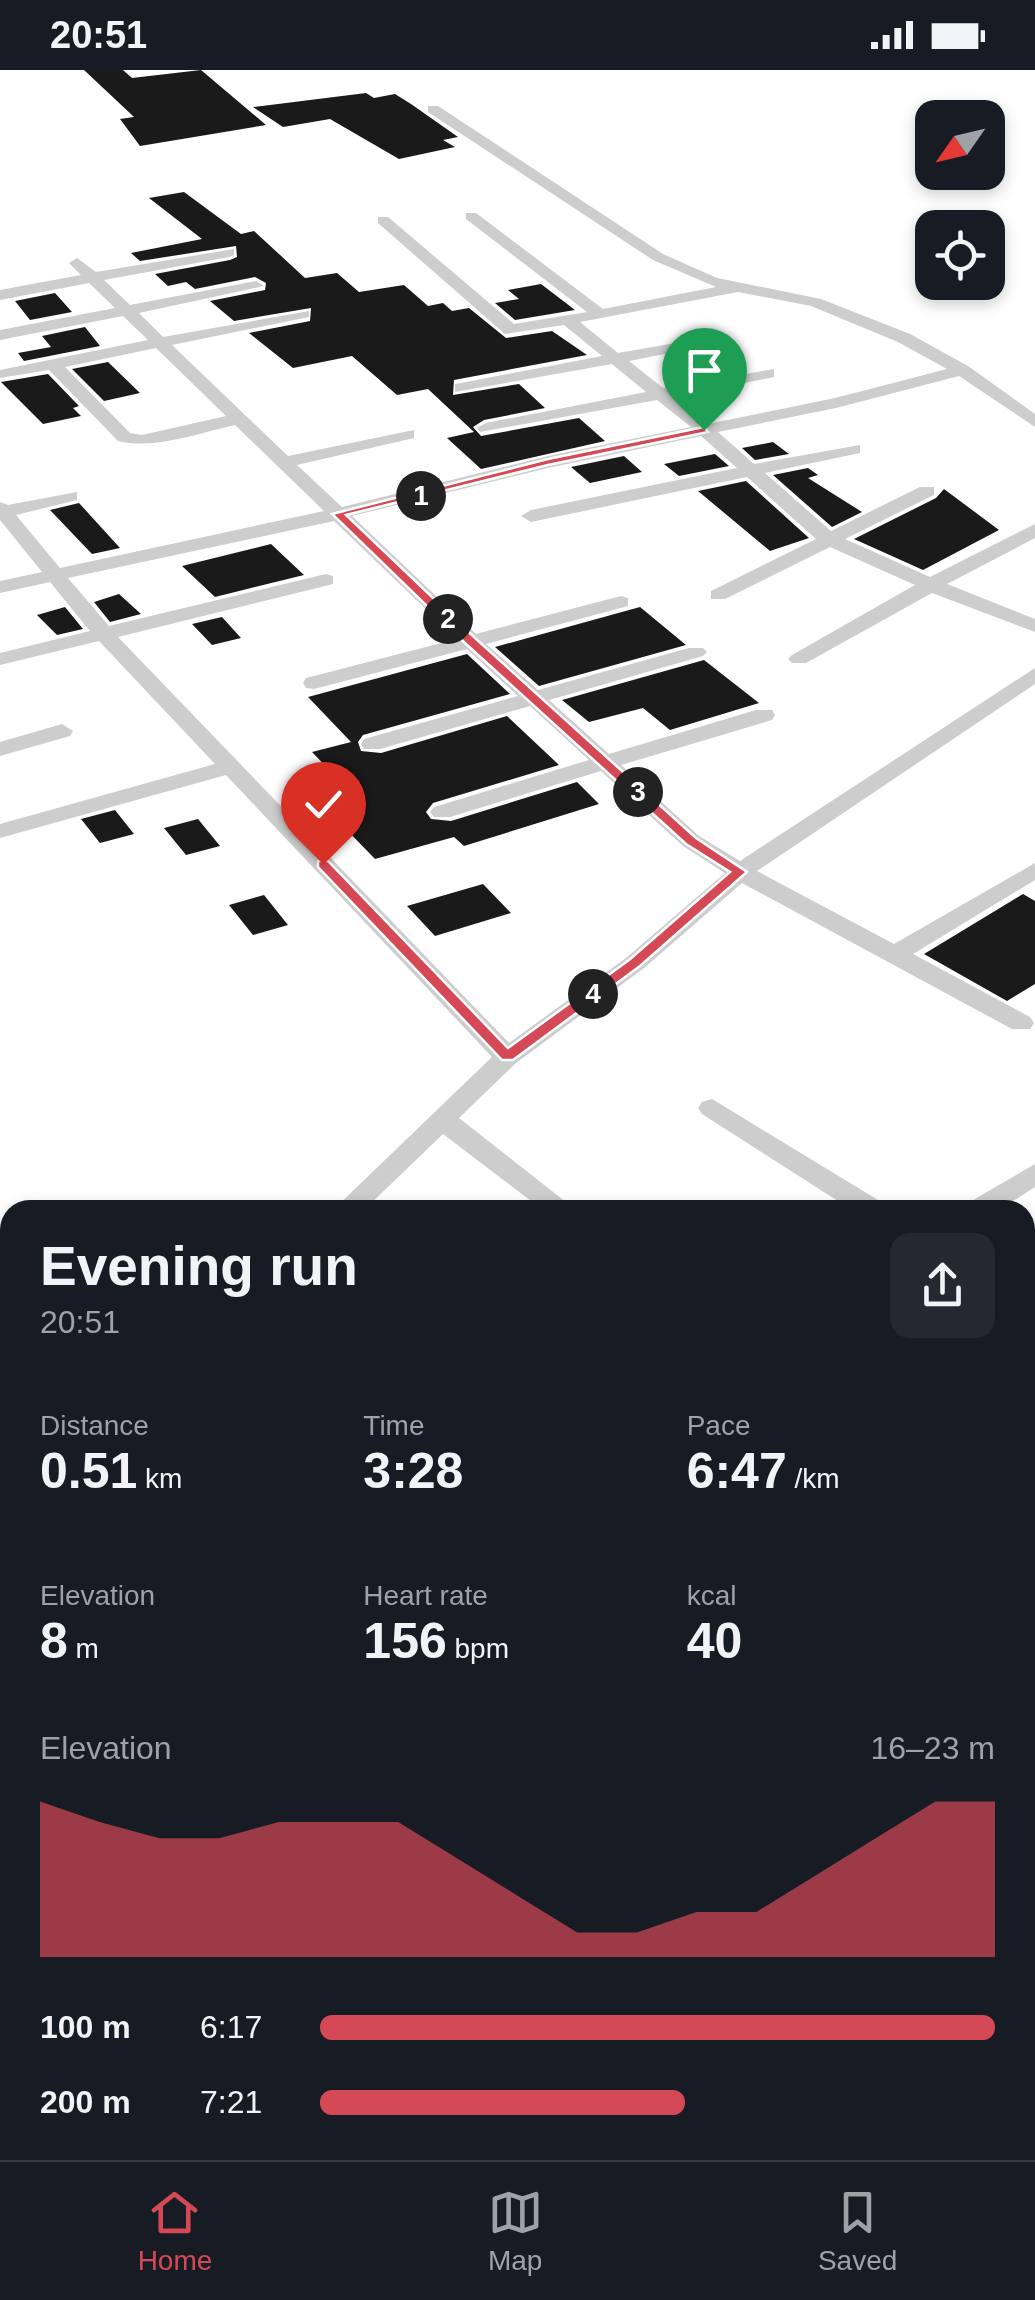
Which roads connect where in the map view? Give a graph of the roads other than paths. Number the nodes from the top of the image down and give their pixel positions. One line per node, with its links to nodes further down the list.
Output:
1 (433, 109): 8 (street)
2 (470, 216): 12 (street)
3 (383, 220): 13 (street)
4 (229, 252): 6 (street)
5 (77, 263): 6 (street)
6 (92, 278): 9 (street); 10 (street)
7 (256, 286): 10 (street)
8 (740, 287): 12 (street); 19 (street)
9 (0, 295)
10 (126, 312): 14 (street); 16 (street)
11 (303, 314): 16 (street)
12 (600, 314): 13 (street)
13 (567, 320): 17 (street)
14 (0, 335)
15 (721, 338): 17 (street)
16 (158, 344): 18 (street); 24 (street)
17 (616, 359): 22 (street); 23 (street)
18 (54, 364): 21 (street); 24 (street)
19 (962, 370): 25 (street); 27 (street)
20 (768, 372): 23 (street)
21 (5, 374)
22 (461, 388)
23 (661, 395): 26 (street); 27 (street)
24 (238, 419): 30 (street)
25 (1035, 422)
26 (486, 428)
27 (704, 430): 31 (street); 35 (street)
28 (408, 434): 30 (street)
29 (854, 449): 31 (street)
30 (284, 462): 35 (street)
31 (750, 470): 36 (street); 38 (street)
32 (927, 491): 38 (street)
33 (70, 496): 34 (street)
34 (1, 511): 39 (street)
35 (338, 514): 39 (street); 47 (street)
36 (531, 516)
37 (1035, 530): 41 (street)
38 (828, 539): 41 (street); 43 (street)
39 (55, 574): 42 (street); 46 (street)
40 (326, 580): 46 (street)
41 (931, 585): 45 (street); 50 (street)
42 (0, 586)
43 (718, 594)
44 (621, 602): 47 (street)
45 (1035, 626)
46 (103, 632): 49 (street); 59 (street)
47 (471, 641): 52 (street); 53 (street)
48 (696, 652): 53 (street)
49 (0, 658)
50 (799, 659)
51 (1035, 674): 63 (street)
52 (314, 684)
53 (532, 698): 56 (street); 58 (street)
54 (764, 715): 58 (street)
55 (62, 731): 57 (street)
56 (372, 744)
57 (0, 748)
58 (605, 762): 60 (street); 63 (street)
59 (231, 767): 61 (street); 66 (street)
60 (442, 812)
61 (0, 831)
62 (1035, 870): 64 (street)
63 (740, 872): 64 (street); 66 (street)
64 (894, 955): 65 (street)
65 (1030, 1023)
66 (507, 1057): 68 (street)
67 (712, 1108): 72 (street)
68 (442, 1120): 70 (street); 71 (street)
69 (1035, 1174): 73 (street)
70 (358, 1200)
71 (549, 1200)
72 (857, 1200)
73 (994, 1200)

